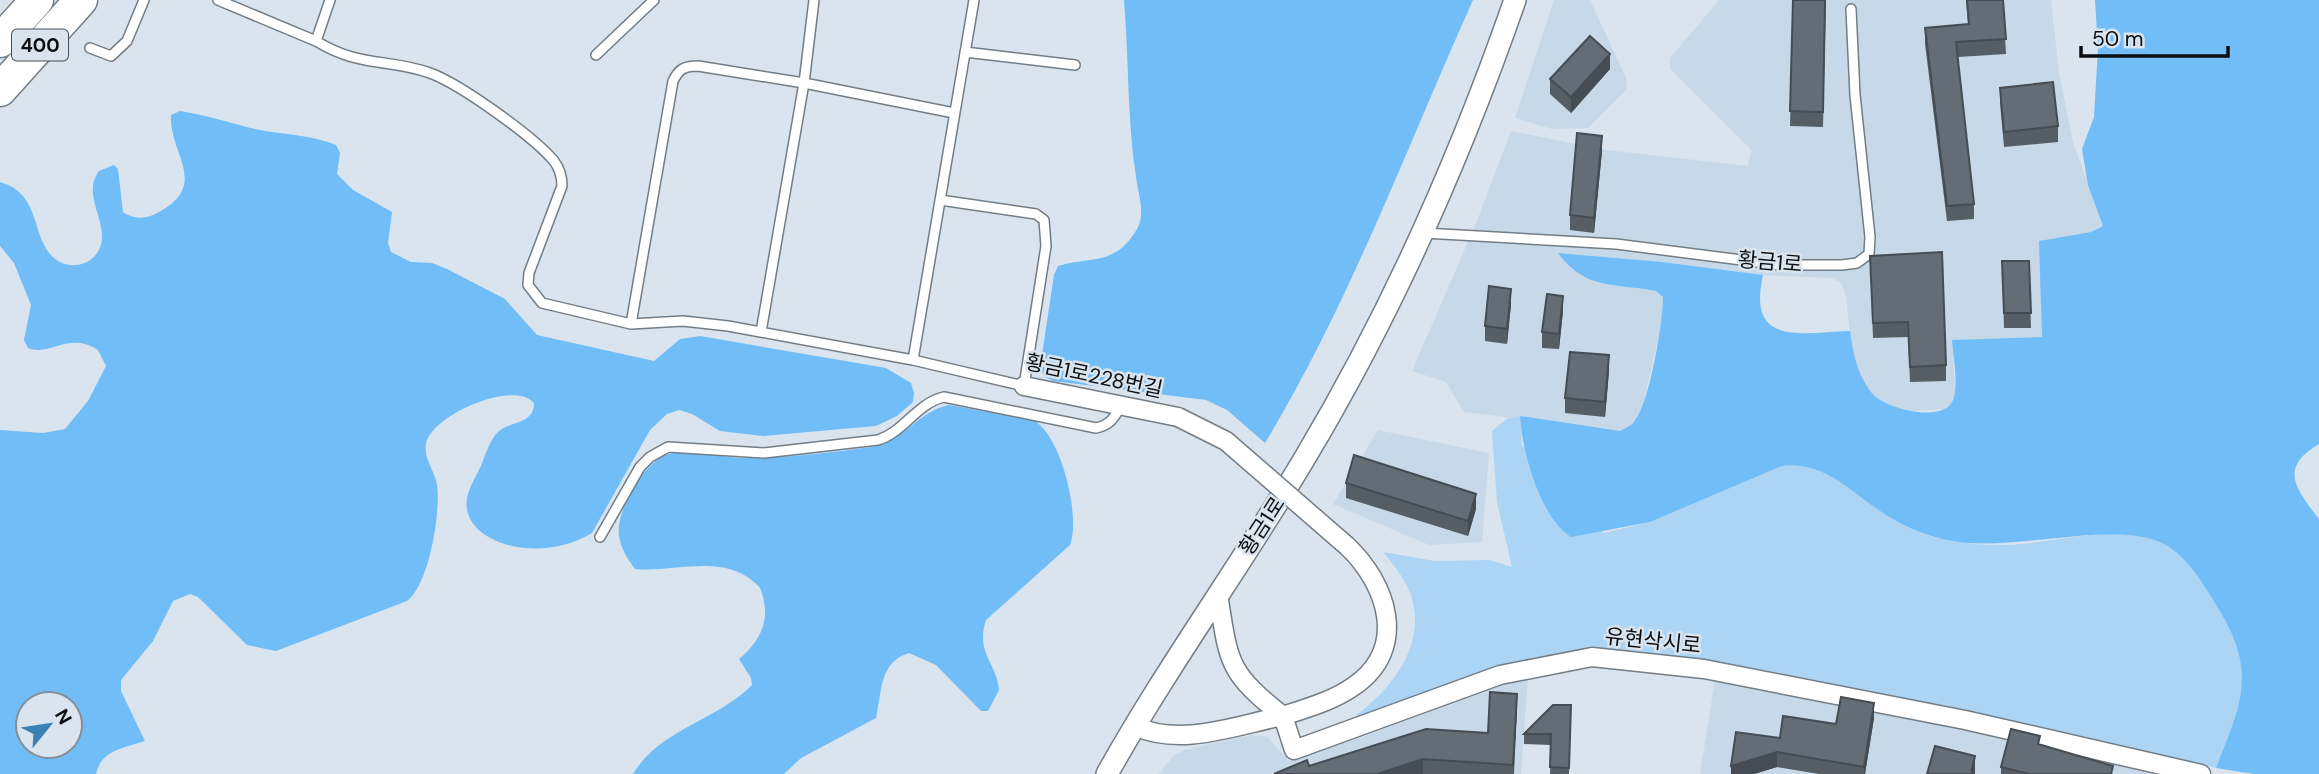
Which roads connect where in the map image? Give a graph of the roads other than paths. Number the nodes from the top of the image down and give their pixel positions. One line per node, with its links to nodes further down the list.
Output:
1 (37, 0): 11 (highway, 400)
2 (81, 0): 18 (highway, 400)
3 (145, 0): 13 (lane)
4 (218, 0): 12 (lane)
5 (330, 0): 12 (lane)
6 (654, 0): 15 (lane)
7 (814, 0): 17 (lane)
8 (974, 0): 14 (lane)
9 (1516, 0): 21 (street, 황금1로)
10 (1851, 9): 21 (lane, 황금1로)
11 (0, 41)
12 (316, 41): 22 (lane, 황금1로228번길)
13 (90, 48)
14 (965, 52): 16 (lane); 19 (lane)
15 (596, 55)
16 (1075, 65)
17 (804, 83): 19 (lane); 22 (lane); 23 (lane)
18 (0, 90)
19 (954, 113): 20 (lane)
20 (940, 200): 24 (lane); 25 (lane)
21 (1422, 233): 28 (street, 황금1로)
22 (631, 324): 23 (lane, 황금1로228번길)
23 (761, 332): 24 (lane, 황금1로228번길)
24 (913, 360): 25 (lane, 황금1로228번길)
25 (1024, 386): 26 (street, 황금1로228번길)
26 (1121, 406): 27 (lane); 29 (street, 황금1로228번길, bridge)
27 (600, 537)
28 (1218, 594): 29 (street); 30 (street, 황금1로)
29 (1283, 716): 30 (street); 32 (street, 유현삭시로)
30 (1134, 726): 31 (street, 황금1로)
31 (1107, 774)
32 (2201, 774)

